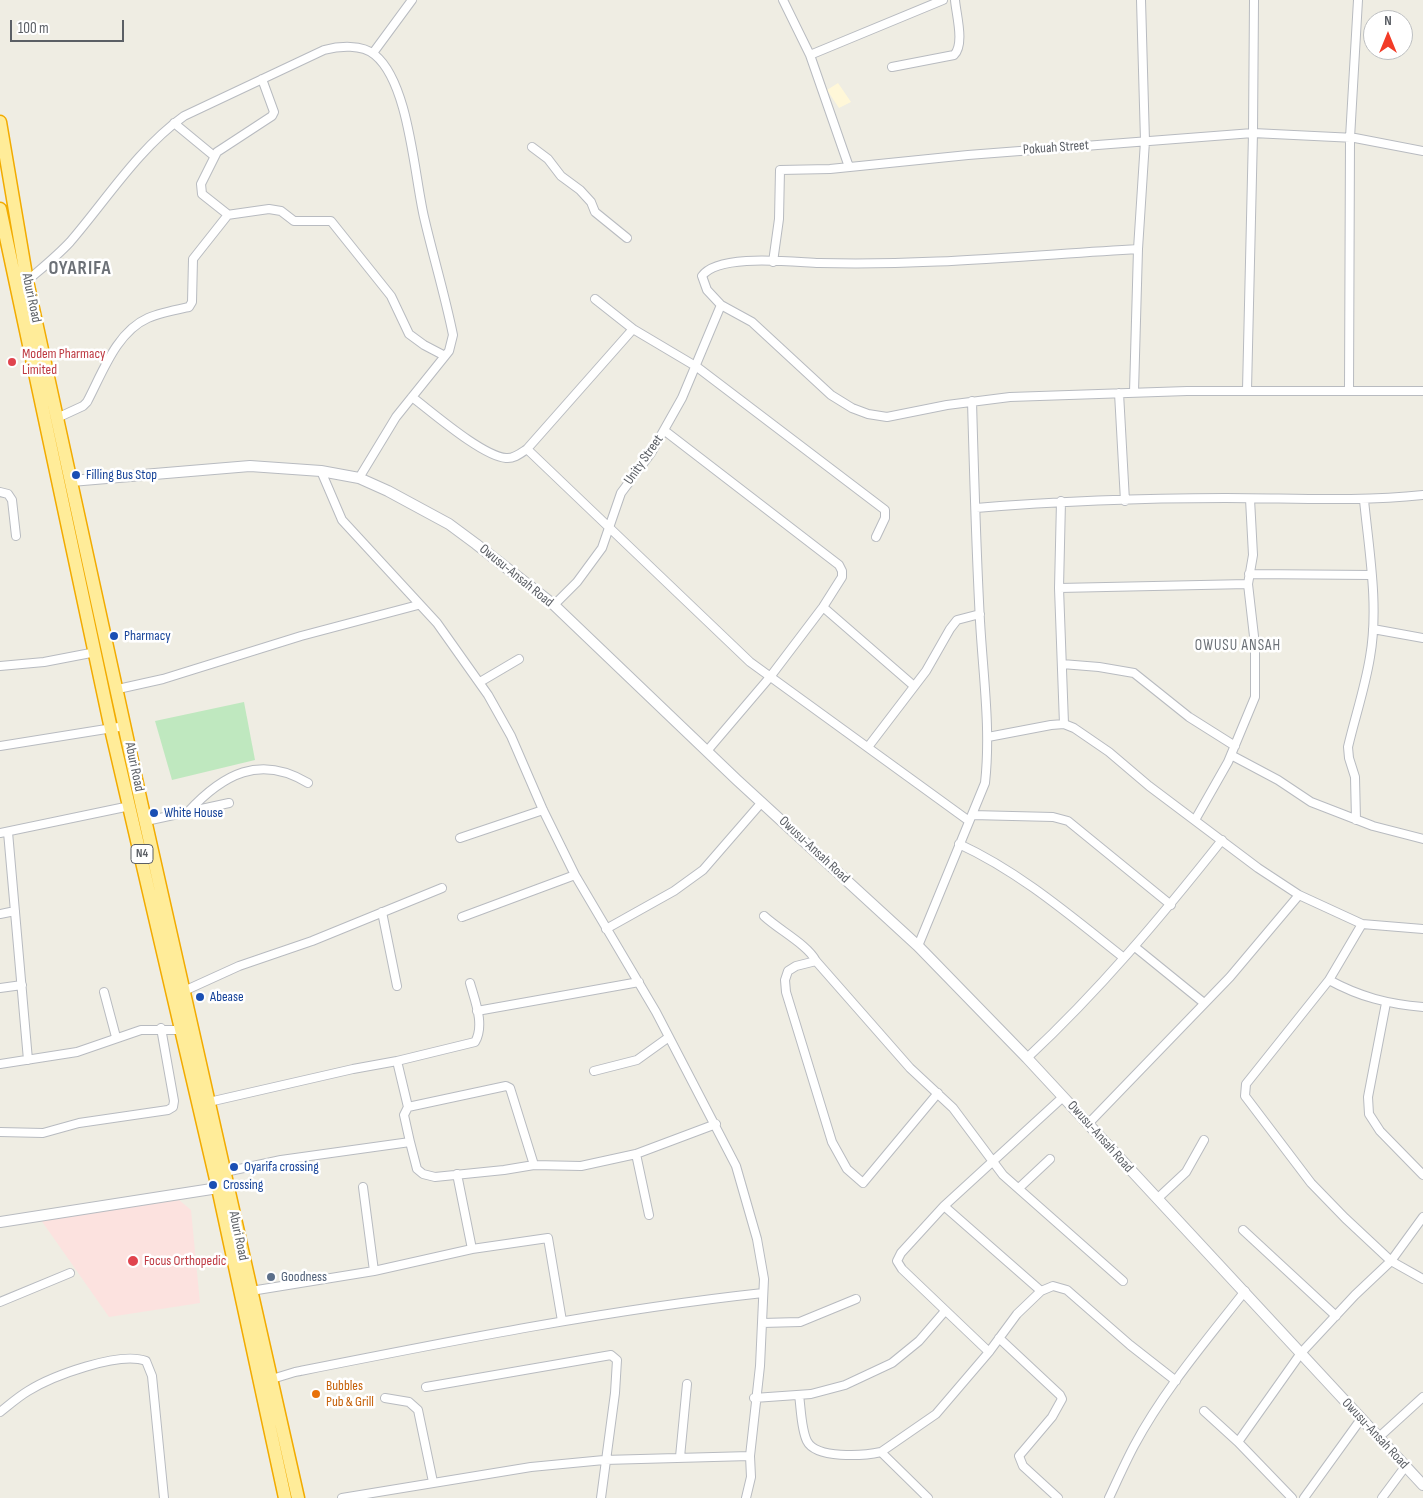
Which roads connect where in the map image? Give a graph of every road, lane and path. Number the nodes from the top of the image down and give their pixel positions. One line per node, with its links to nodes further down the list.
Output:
1 (412, 0): 8 (street)
2 (783, 0): 9 (street)
3 (943, 0): 9 (street)
4 (954, 0): 10 (street)
5 (1141, 0): 16 (street)
6 (1254, 0): 14 (street)
7 (1358, 0): 15 (street)
8 (373, 53): 11 (street); 32 (street)
9 (810, 55): 20 (street)
10 (892, 67)
11 (262, 79): 13 (street); 19 (street)
12 (0, 122): 23 (highway, Aburi Road / N4)
13 (174, 123): 19 (street); 28 (street)
14 (1253, 133): 15 (street, Pokuah Street); 16 (street, Pokuah Street); 34 (street)
15 (1350, 138): 18 (street, Pokuah Street); 35 (street)
16 (1145, 141): 20 (street, Pokuah Street); 26 (street)
17 (532, 147): 24 (street)
18 (1423, 151)
19 (214, 156): 22 (street)
20 (849, 167): 27 (street, Pokuah Street)
21 (0, 208): 23 (street); 25 (highway, Aburi Road / N4)
22 (227, 214): 32 (street); 41 (street)
23 (15, 218): 28 (highway, Aburi Road / N4)
24 (627, 238)
25 (3, 241): 67 (highway, Aburi Road / N4)
26 (1138, 248): 27 (street); 37 (street)
27 (773, 262): 30 (street)
28 (27, 281): 41 (highway, Aburi Road / N4)
29 (595, 298): 31 (street)
30 (720, 305): 33 (street, Unity Street); 40 (street)
31 (633, 329): 33 (street); 43 (street)
32 (445, 356): 39 (street)
33 (697, 367): 42 (street, Unity Street); 56 (street)
34 (1247, 390): 35 (street); 37 (street)
35 (1349, 390): 36 (street)
36 (1423, 391)
37 (1134, 392): 38 (street)
38 (1119, 393): 40 (street); 52 (street)
39 (412, 397): 43 (street); 45 (street)
40 (972, 401): 53 (street)
41 (57, 418): 46 (highway, Aburi Road / N4)
42 (665, 431): 54 (street, Unity Street); 63 (street)
43 (527, 449): 54 (street)
44 (321, 470): 45 (street, Owusu-Ansah Road); 46 (street, Owusu-Ansah Road); 61 (street)
45 (359, 478): 62 (street, Owusu-Ansah Road)
46 (71, 481): 74 (highway, Aburi Road / N4)
47 (0, 492): 55 (street)
48 (1423, 496): 50 (street)
49 (1250, 499): 50 (street); 52 (street); 57 (street)
50 (1364, 500): 58 (street)
51 (1061, 501): 52 (street); 53 (street); 60 (street)
52 (1125, 501)
53 (976, 508): 64 (street)
54 (610, 529): 62 (street, Unity Street); 71 (street)
55 (16, 536)
56 (876, 537)
57 (1249, 574): 58 (street); 59 (street)
58 (1371, 575): 65 (street)
59 (1248, 584): 60 (street); 80 (street)
60 (1059, 588): 69 (street)
61 (418, 605): 72 (street); 74 (street)
62 (554, 605): 82 (street, Owusu-Ansah Road)
63 (822, 607): 71 (street); 73 (street)
64 (980, 614): 73 (street); 78 (street)
65 (1372, 628): 66 (street); 92 (street)
66 (1423, 638)
67 (96, 652): 70 (street); 77 (highway, Aburi Road / N4)
68 (519, 659): 72 (street)
69 (1062, 664): 75 (street); 80 (street)
70 (0, 666)
71 (770, 677): 81 (street); 82 (street)
72 (480, 682): 88 (street)
73 (914, 686): 81 (street)
74 (118, 689): 76 (highway, Aburi Road / N4)
75 (1064, 724): 78 (street); 91 (street)
76 (125, 726): 77 (street); 93 (highway, Aburi Road / N4)
77 (111, 729): 79 (street); 87 (highway, Aburi Road / N4)
78 (988, 737): 90 (street)
79 (0, 746)
80 (1235, 746): 83 (street)
81 (868, 747): 90 (street)
82 (708, 751): 85 (street, Owusu-Ansah Road)
83 (1231, 755): 91 (street); 92 (street)
84 (308, 783): 89 (street)
85 (762, 802): 109 (street); 111 (street, Owusu-Ansah Road)
86 (229, 803): 89 (street)
87 (130, 806): 94 (street); 128 (highway, Aburi Road / N4)
88 (543, 810): 95 (street); 99 (street)
89 (188, 812): 93 (street)
90 (970, 818): 98 (street); 102 (street)
91 (1195, 820): 97 (street)
92 (1356, 820): 96 (street)
93 (146, 821): 121 (highway, Aburi Road / N4)
94 (4, 832): 103 (street)
95 (460, 838)
96 (1423, 839)
97 (1222, 840): 101 (street); 102 (street)
98 (960, 844): 111 (street); 113 (street)
99 (575, 875): 107 (street); 109 (street)
100 (442, 888): 104 (street)
101 (1299, 895): 108 (street); 123 (street)
102 (1171, 905): 112 (street)
103 (15, 911): 105 (street); 118 (street)
104 (382, 912): 119 (street); 121 (street)
105 (0, 914)
106 (764, 916): 114 (street)
107 (462, 917)
108 (1362, 924): 110 (street); 115 (street)
109 (606, 929): 116 (street)
110 (1423, 929)
111 (918, 946): 131 (street, Owusu-Ansah Road)
112 (1135, 946): 113 (street); 123 (street)
113 (1124, 958): 131 (street)
114 (816, 961): 136 (street); 136 (street)
115 (1329, 980): 124 (street); 162 (street)
116 (639, 982): 126 (street); 130 (street)
117 (470, 983): 126 (street)
118 (22, 985): 120 (street); 132 (street)
119 (397, 986)
120 (0, 988)
121 (184, 991): 138 (highway, Aburi Road / N4)
122 (104, 992): 129 (street)
123 (1204, 1003): 141 (street)
124 (1386, 1003): 125 (street); 151 (street)
125 (1423, 1007)
126 (477, 1011): 133 (street)
127 (161, 1028): 128 (street); 129 (street); 142 (street)
128 (182, 1030): 153 (highway, Aburi Road / N4)
129 (116, 1037): 132 (street)
130 (669, 1037): 135 (street); 140 (street)
131 (1027, 1058): 137 (street, Owusu-Ansah Road)
132 (28, 1060): 134 (street)
133 (397, 1061): 138 (street); 139 (street)
134 (0, 1064)
135 (594, 1071)
136 (938, 1093): 147 (street)
137 (1063, 1097): 141 (street, Owusu-Ansah Road); 147 (street)
138 (208, 1102): 149 (highway, Aburi Road / N4)
139 (408, 1107): 144 (street); 148 (street)
140 (716, 1124): 145 (street); 170 (street)
141 (1088, 1124): 155 (street, Owusu-Ansah Road)
142 (0, 1132)
143 (1204, 1140): 155 (street)
144 (410, 1142): 149 (street); 150 (street)
145 (636, 1154): 148 (street); 157 (street)
146 (1050, 1159): 154 (street)
147 (994, 1162): 154 (street); 156 (street)
148 (534, 1165): 150 (street)
149 (225, 1172): 169 (highway, Aburi Road / N4)
150 (457, 1174): 161 (street)
151 (1423, 1175)
152 (363, 1187): 163 (street)
153 (218, 1188): 159 (street); 180 (highway, Aburi Road / N4)
154 (1019, 1188): 166 (street)
155 (1157, 1199): 168 (street, Owusu-Ansah Road)
156 (944, 1206): 167 (street); 173 (street)
157 (649, 1215)
158 (1423, 1217): 162 (street)
159 (0, 1222)
160 (1243, 1230): 174 (street)
161 (472, 1249): 163 (street); 175 (street)
162 (1391, 1261): 165 (street); 174 (street)
163 (374, 1271): 169 (street)
164 (70, 1273): 172 (street)
165 (1423, 1279)
166 (1123, 1281)
167 (1041, 1291): 177 (street); 182 (street)
168 (1245, 1291): 179 (street, Owusu-Ansah Road); 182 (street)
169 (251, 1292): 180 (highway, Aburi Road / N4)
170 (763, 1293): 175 (street); 176 (street)
171 (856, 1299): 176 (street)
172 (0, 1302)
173 (945, 1311): 178 (street); 185 (street)
174 (1336, 1316): 179 (street)
175 (562, 1321): 181 (street)
176 (762, 1323): 188 (street)
177 (1000, 1338): 178 (street); 208 (street)
178 (989, 1352): 194 (street)
179 (1301, 1353): 191 (street, Owusu-Ansah Road); 193 (street)
180 (262, 1366): 181 (highway, Aburi Road / N4); 202 (highway, Aburi Road / N4)
181 (272, 1379): 203 (highway, Aburi Road / N4)
182 (1176, 1381): 209 (street)
183 (688, 1384): 196 (street)
184 (426, 1387): 197 (street)
185 (799, 1395): 188 (street); 194 (street)
186 (1423, 1397): 192 (street)
187 (385, 1398): 199 (street)
188 (754, 1398): 195 (street)
189 (1204, 1410): 193 (street)
190 (0, 1412): 201 (street)
191 (1361, 1419): 192 (street, Owusu-Ansah Road); 211 (street)
192 (1378, 1438): 198 (street, Owusu-Ansah Road)
193 (1238, 1442): 210 (street)
194 (881, 1452): 207 (street)
195 (750, 1456): 196 (street); 206 (street)
196 (680, 1457): 197 (street)
197 (604, 1460): 199 (street); 205 (street)
198 (1406, 1467): 200 (street, Owusu-Ansah Road); 212 (street)
199 (432, 1482): 204 (street)
200 (1423, 1485)
201 (164, 1498)
202 (285, 1498)
203 (298, 1498)
204 (342, 1498)
205 (600, 1498)
206 (746, 1498)
207 (928, 1498)
208 (1058, 1498)
209 (1109, 1498)
210 (1292, 1498)
211 (1304, 1498)
212 (1382, 1498)

